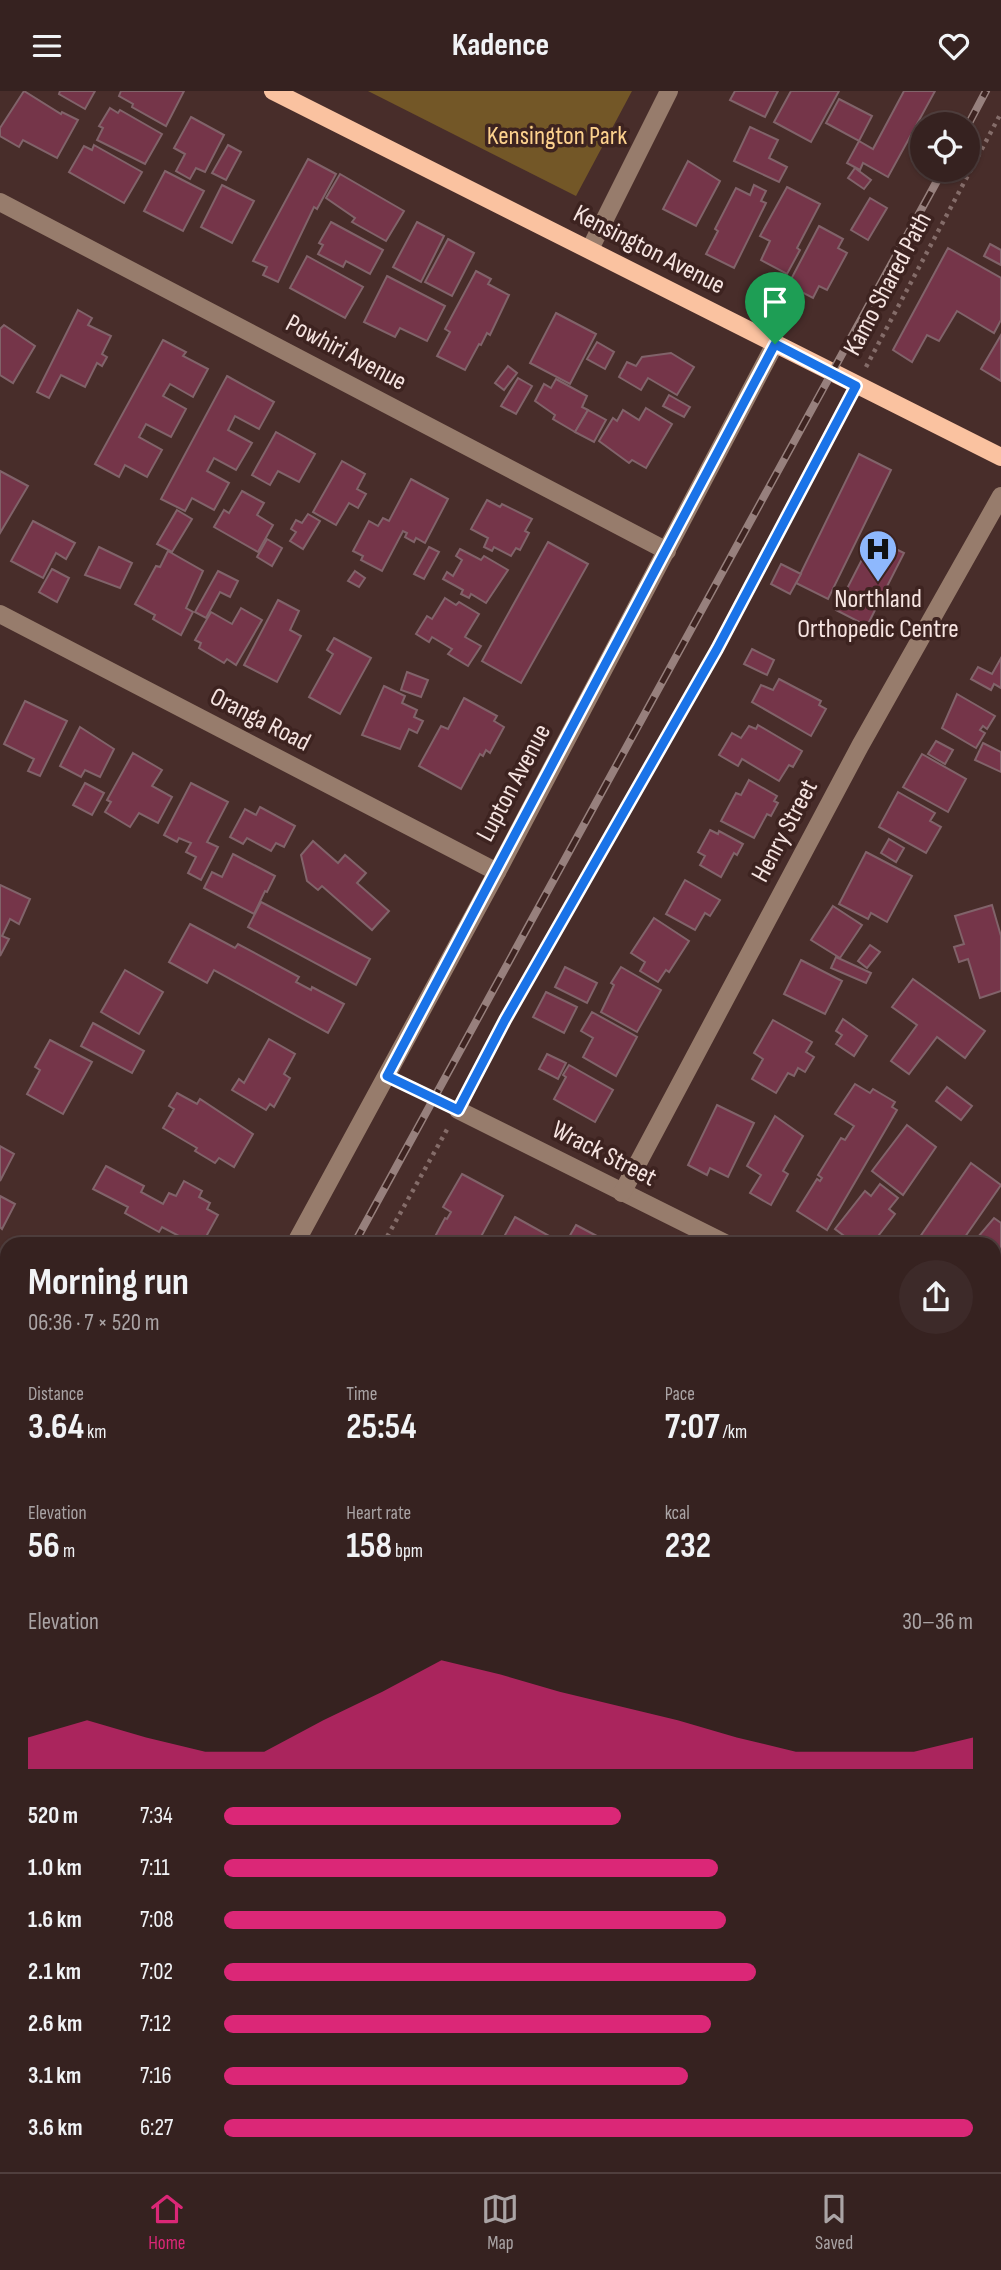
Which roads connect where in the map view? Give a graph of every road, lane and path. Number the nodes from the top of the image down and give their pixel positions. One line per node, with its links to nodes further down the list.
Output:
1 (273, 91): 5 (main road, Kensington Avenue)
2 (669, 91): 5 (street)
3 (1001, 113): 7 (path, Kamo Shared Path)
4 (0, 202): 10 (street, Powhiri Avenue)
5 (590, 249): 6 (main road, Kensington Avenue)
6 (775, 344): 7 (main road, Kensington Avenue); 10 (street, Lupton Avenue)
7 (856, 386): 8 (main road, Kensington Avenue); 14 (path, Kamo Shared Path)
8 (1001, 457)
9 (1001, 496): 15 (street, Henry Street)
10 (667, 551): 12 (street, Lupton Avenue)
11 (0, 614): 12 (street, Oranga Road)
12 (497, 872): 13 (street, Lupton Avenue)
13 (387, 1076): 14 (path); 16 (street, Lupton Avenue)
14 (458, 1110): 15 (street, Wrack Street); 17 (path, Kamo Shared Path)
15 (622, 1193): 18 (street, Wrack Street)
16 (299, 1237)
17 (387, 1237)
18 (713, 1237)

